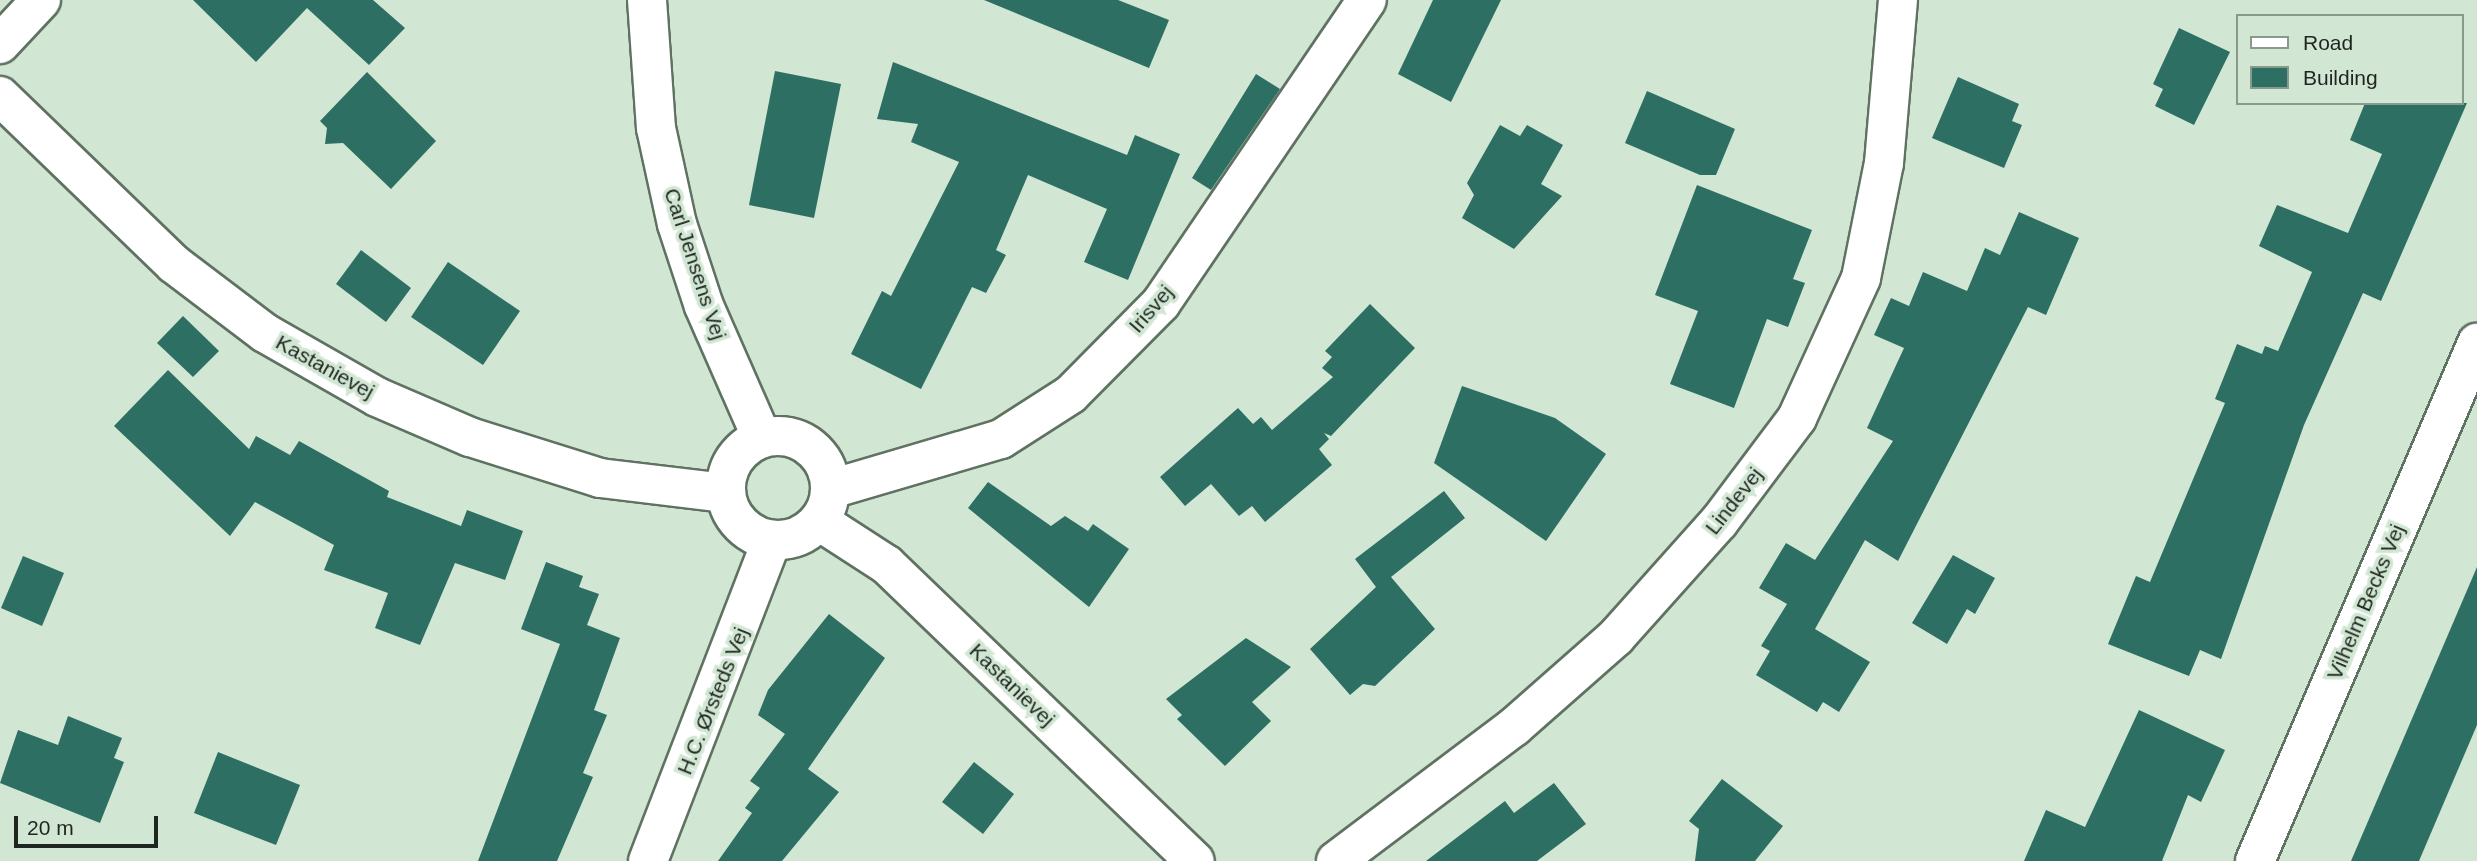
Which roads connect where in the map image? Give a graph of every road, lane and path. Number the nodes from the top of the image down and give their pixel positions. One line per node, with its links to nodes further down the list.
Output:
1 (41, 0): 5 (street)
2 (647, 0): 8 (street, Carl Jensens Vej)
3 (1367, 0): 10 (street, Irisvej)
4 (1898, 0): 14 (street, Lindevej)
5 (0, 44)
6 (0, 96): 9 (street, Kastanievej)
7 (2477, 343): 15 (street, Vilhelm Becks Vej)
8 (762, 438): 9 (street); 10 (street)
9 (726, 494): 11 (street)
10 (825, 505): 11 (street); 13 (street, Kastanievej)
11 (772, 540): 12 (street, H.C. Ørsteds Vej)
12 (648, 861)
13 (1195, 861)
14 (1336, 861)
15 (2255, 861)

